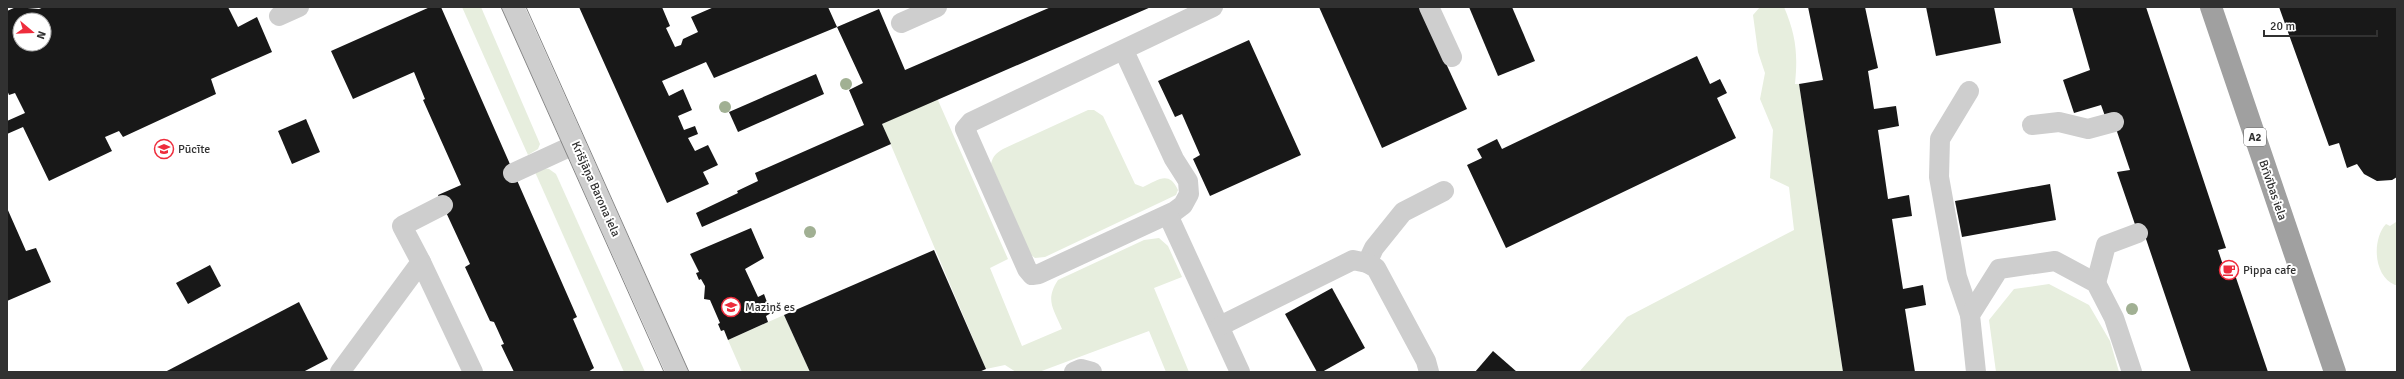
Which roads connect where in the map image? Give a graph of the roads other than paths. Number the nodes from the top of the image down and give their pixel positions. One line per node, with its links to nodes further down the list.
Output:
1 (299, 7): 7 (lane)
2 (513, 7): 14 (street, Krišjāņa Barona iela)
3 (938, 7): 8 (lane)
4 (1213, 7): 9 (lane)
5 (1429, 7): 10 (lane)
6 (2211, 7): 34 (highway, Brīvības iela / A2)
7 (279, 16)
8 (901, 23)
9 (1124, 51): 18 (lane); 18 (lane)
10 (1452, 58)
11 (1969, 92): 23 (lane)
12 (2114, 122): 13 (lane)
13 (2032, 125)
14 (576, 144): 15 (lane); 27 (street, Krišjāņa Barona iela)
15 (513, 173)
16 (1444, 191): 21 (lane)
17 (443, 205): 20 (lane)
18 (1168, 215): 24 (lane)
19 (2138, 233): 22 (lane)
20 (420, 262): 25 (lane); 26 (lane)
21 (1367, 262): 24 (lane); 31 (lane)
22 (2096, 283): 23 (lane); 33 (lane)
23 (1970, 315): 32 (lane)
24 (1220, 326): 30 (lane)
25 (340, 372)
26 (473, 372)
27 (677, 372)
28 (1074, 372): 29 (lane)
29 (1092, 372)
30 (1240, 372)
31 (1429, 372)
32 (1976, 372)
33 (2132, 372)
34 (2334, 372)

